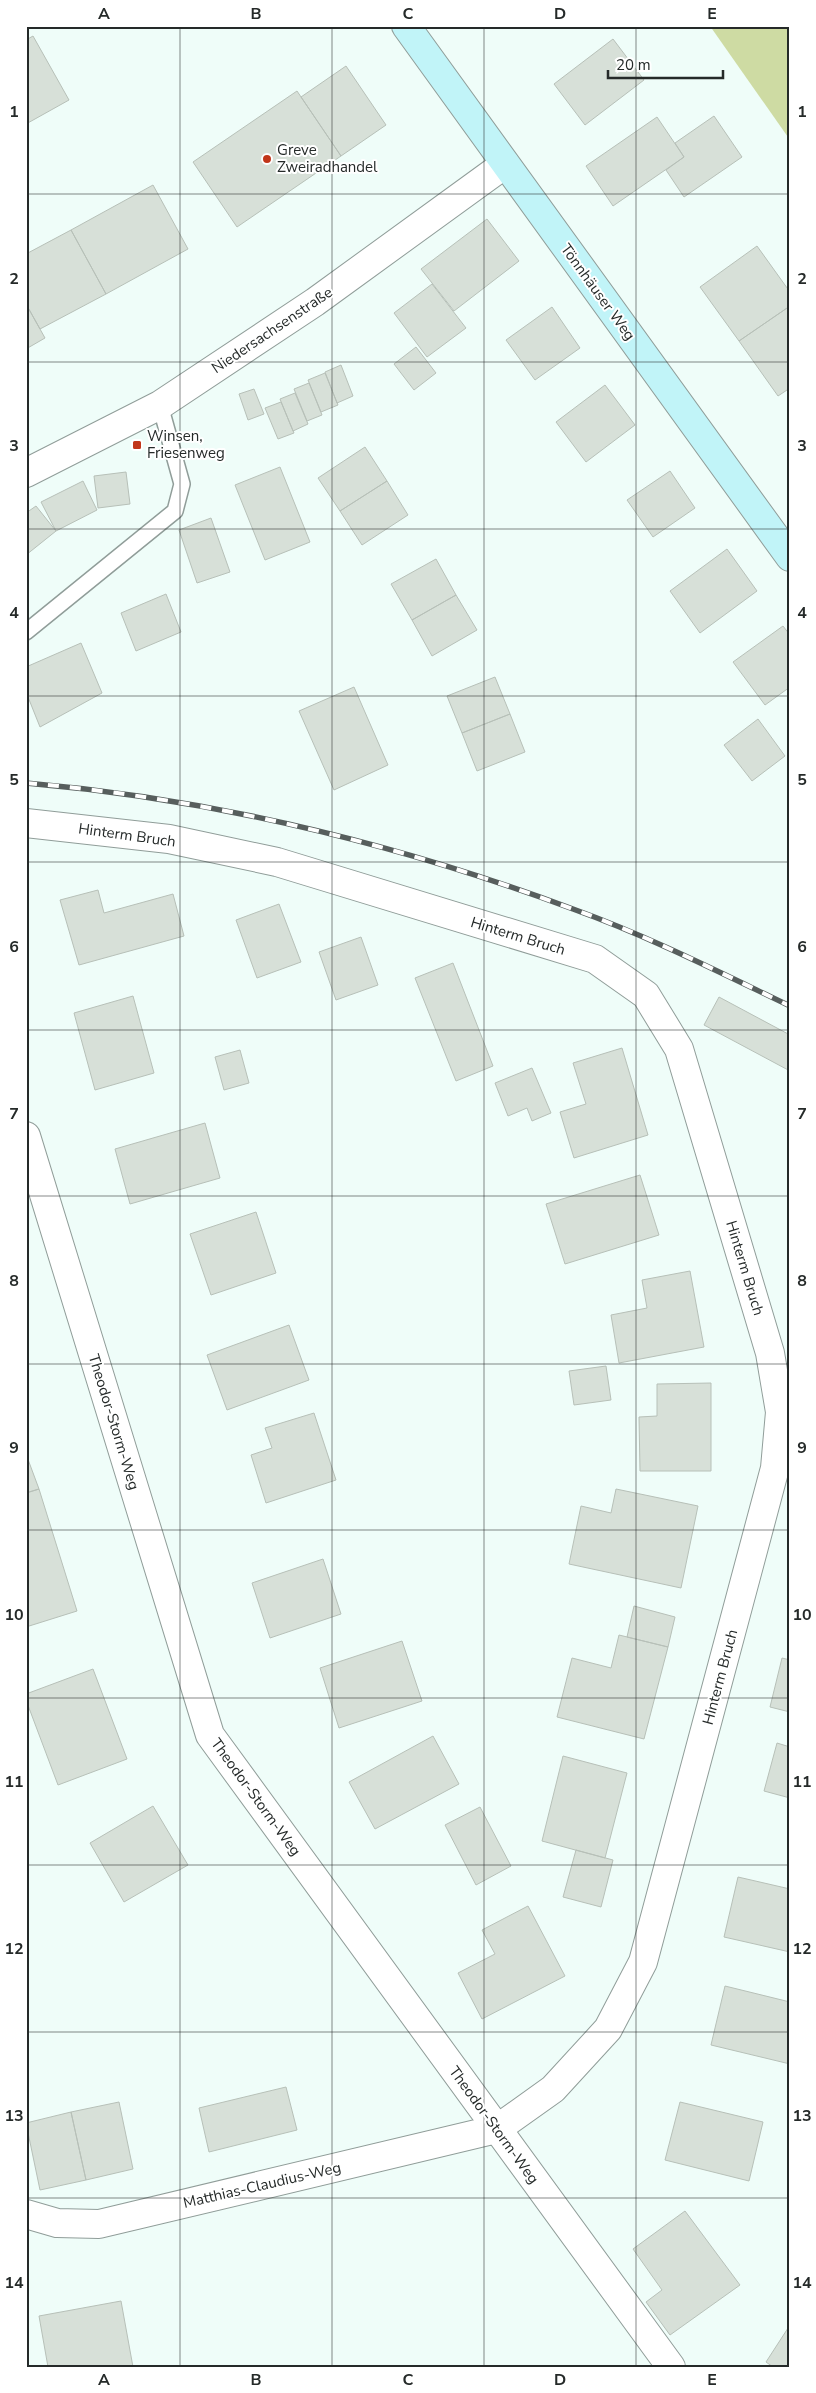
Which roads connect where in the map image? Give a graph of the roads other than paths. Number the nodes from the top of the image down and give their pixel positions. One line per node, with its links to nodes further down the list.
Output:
1 (406, 26): 2 (main road, Tönnhäuser Weg)
2 (505, 164): 3 (street, Niedersachsenstraße); 5 (main road, Tönnhäuser Weg)
3 (160, 405): 4 (street, Niedersachsenstraße); 6 (lane)
4 (26, 473)
5 (790, 558)
6 (26, 632)
7 (26, 823): 9 (street, Hinterm Bruch)
8 (26, 1136): 9 (street, Theodor-Storm-Weg)
9 (497, 2129): 10 (street, Matthias-Claudius-Weg); 11 (street, Theodor-Storm-Weg)
10 (26, 2214)
11 (671, 2367)

